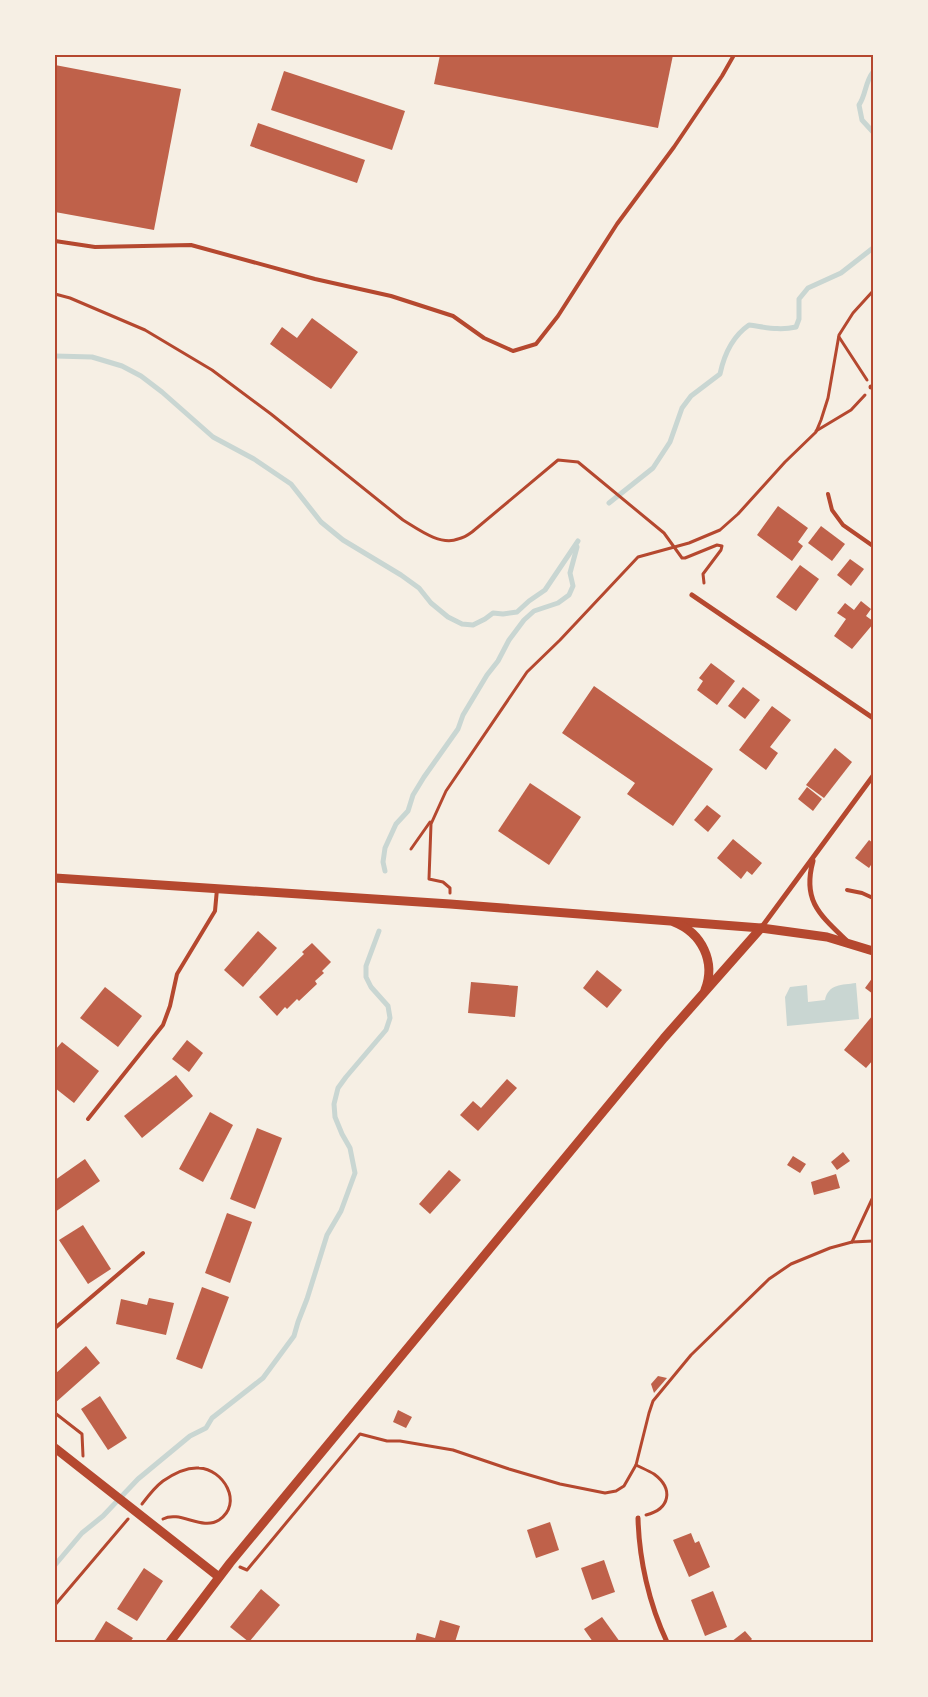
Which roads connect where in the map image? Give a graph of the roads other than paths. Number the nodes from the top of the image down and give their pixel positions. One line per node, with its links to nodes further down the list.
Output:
1 (734, 55): 2 (lane)
2 (55, 241)
3 (828, 494): 4 (lane)
4 (873, 546)
5 (692, 595): 6 (street)
6 (873, 718)
7 (873, 776): 8 (street)
8 (813, 858): 14 (street); 15 (street)
9 (55, 878): 10 (street)
10 (217, 887): 13 (street); 18 (lane)
11 (847, 890): 12 (lane)
12 (873, 898)
13 (667, 920): 14 (street); 17 (street)
14 (761, 928): 15 (street); 17 (street)
15 (847, 942): 16 (street)
16 (873, 951)
17 (704, 993): 23 (street)
18 (88, 1119)
19 (143, 1253): 20 (lane)
20 (55, 1328)
21 (55, 1448): 23 (street)
22 (638, 1518): 25 (street)
23 (219, 1576): 24 (street)
24 (170, 1642)
25 (667, 1642)

